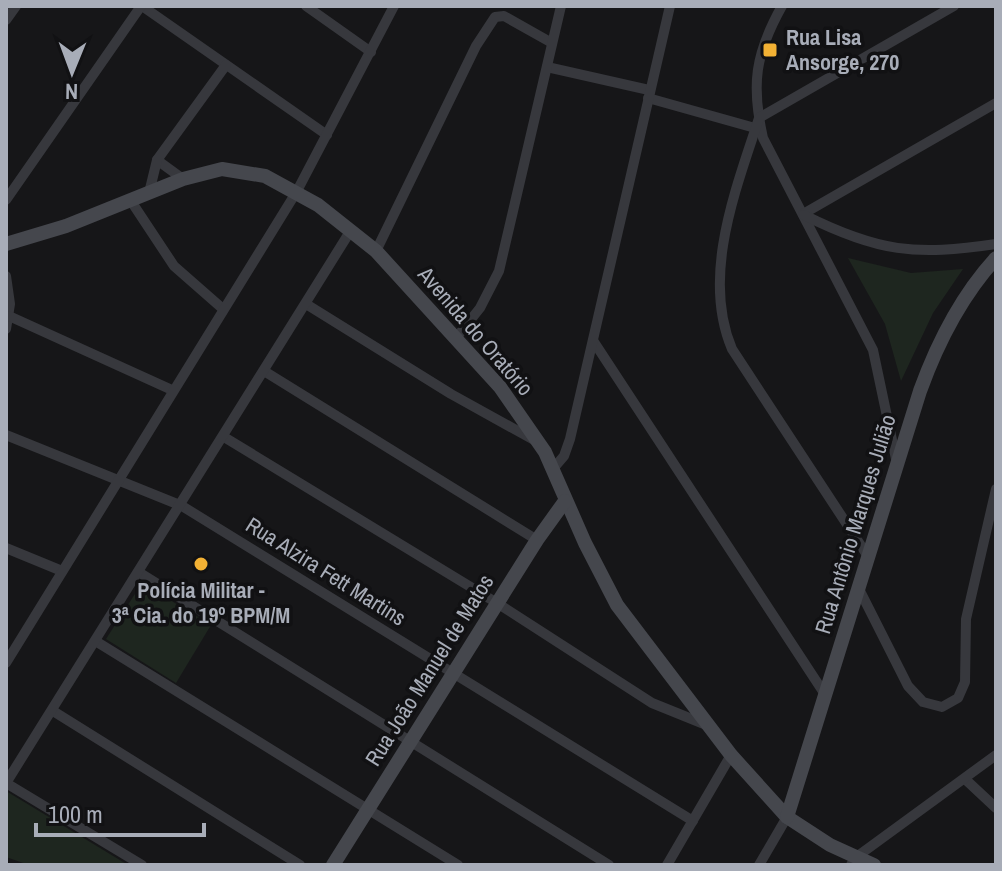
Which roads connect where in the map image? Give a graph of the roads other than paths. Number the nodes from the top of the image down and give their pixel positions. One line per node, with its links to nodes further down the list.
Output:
1 (16, 6): 9 (street)
2 (141, 6): 12 (street); 22 (street)
3 (306, 6): 11 (street)
4 (394, 6): 11 (street)
5 (561, 6): 10 (street)
6 (670, 6): 14 (street)
7 (782, 6): 16 (street)
8 (954, 6): 16 (street)
9 (6, 20)
10 (552, 43): 13 (street); 28 (street)
11 (371, 52): 17 (street)
12 (226, 65): 17 (street); 18 (street)
13 (547, 67): 14 (street); 35 (street)
14 (649, 94): 16 (street); 36 (street)
15 (996, 103): 24 (street)
16 (757, 123): 24 (street); 50 (street)
17 (327, 135): 20 (street)
18 (157, 160): 19 (street); 21 (street)
19 (183, 179): 20 (main road, Avenida do Oratório); 21 (main road, Avenida do Oratório)
20 (297, 191): 25 (main road, Avenida do Oratório); 32 (street)
21 (149, 193): 23 (main road, Avenida do Oratório)
22 (6, 200)
23 (131, 201): 26 (main road, Avenida do Oratório); 32 (street)
24 (803, 214): 27 (street); 42 (street)
25 (351, 230): 28 (main road, Avenida do Oratório); 31 (street)
26 (6, 244)
27 (996, 244)
28 (376, 251): 35 (main road, Avenida do Oratório)
29 (996, 258): 42 (main road, Rua Antônio Marques Julião)
30 (6, 276): 33 (street)
31 (306, 304): 37 (street); 41 (street)
32 (223, 309): 38 (street)
33 (9, 316): 34 (street); 38 (street)
34 (6, 329)
35 (456, 338): 41 (main road, Avenida do Oratório)
36 (594, 342): 43 (street); 58 (street)
37 (264, 371): 40 (street); 48 (street)
38 (172, 390): 44 (street)
39 (6, 435): 44 (street, Rua Alzira Fett Martins)
40 (224, 437): 47 (street); 54 (street)
41 (539, 443): 43 (main road, Avenida do Oratório)
42 (896, 459): 50 (main road, Rua Antônio Marques Julião)
43 (552, 470): 46 (main road, Avenida do Oratório)
44 (117, 480): 47 (street, Rua Alzira Fett Martins); 51 (street)
45 (996, 489): 53 (street)
46 (565, 501): 48 (main road, Rua João Manuel de Matos); 60 (main road, Avenida do Oratório)
47 (182, 506): 52 (street); 57 (street, Rua Alzira Fett Martins)
48 (537, 540): 54 (main road, Rua João Manuel de Matos)
49 (6, 548): 51 (street)
50 (869, 558): 53 (main road, Rua Antônio Marques Julião)
51 (62, 571): 56 (street)
52 (140, 573): 55 (street); 61 (street)
53 (859, 589): 58 (main road, Rua Antônio Marques Julião)
54 (497, 603): 57 (main road, Rua João Manuel de Matos); 60 (street)
55 (97, 642): 59 (street); 67 (street)
56 (6, 662)
57 (453, 673): 61 (main road, Rua João Manuel de Matos); 69 (street, Rua Alzira Fett Martins)
58 (826, 696): 68 (main road, Rua Antônio Marques Julião)
59 (53, 711): 65 (street); 72 (street)
60 (709, 726): 62 (main road, Avenida do Oratório)
61 (411, 740): 67 (main road, Rua João Manuel de Matos); 75 (street)
62 (731, 755): 68 (main road, Avenida do Oratório); 69 (street)
63 (996, 755): 64 (street)
64 (965, 779): 66 (street); 70 (street)
65 (6, 783): 71 (street)
66 (996, 808)
67 (368, 809): 73 (main road, Rua João Manuel de Matos); 74 (street)
68 (787, 817): 70 (main road, Avenida do Oratório); 77 (street)
69 (693, 821): 76 (street)
70 (853, 861): 78 (main road, Avenida do Oratório)
71 (142, 865)
72 (300, 865)
73 (333, 865)
74 (458, 865)
75 (609, 865)
76 (667, 865)
77 (759, 865)
78 (874, 865)

